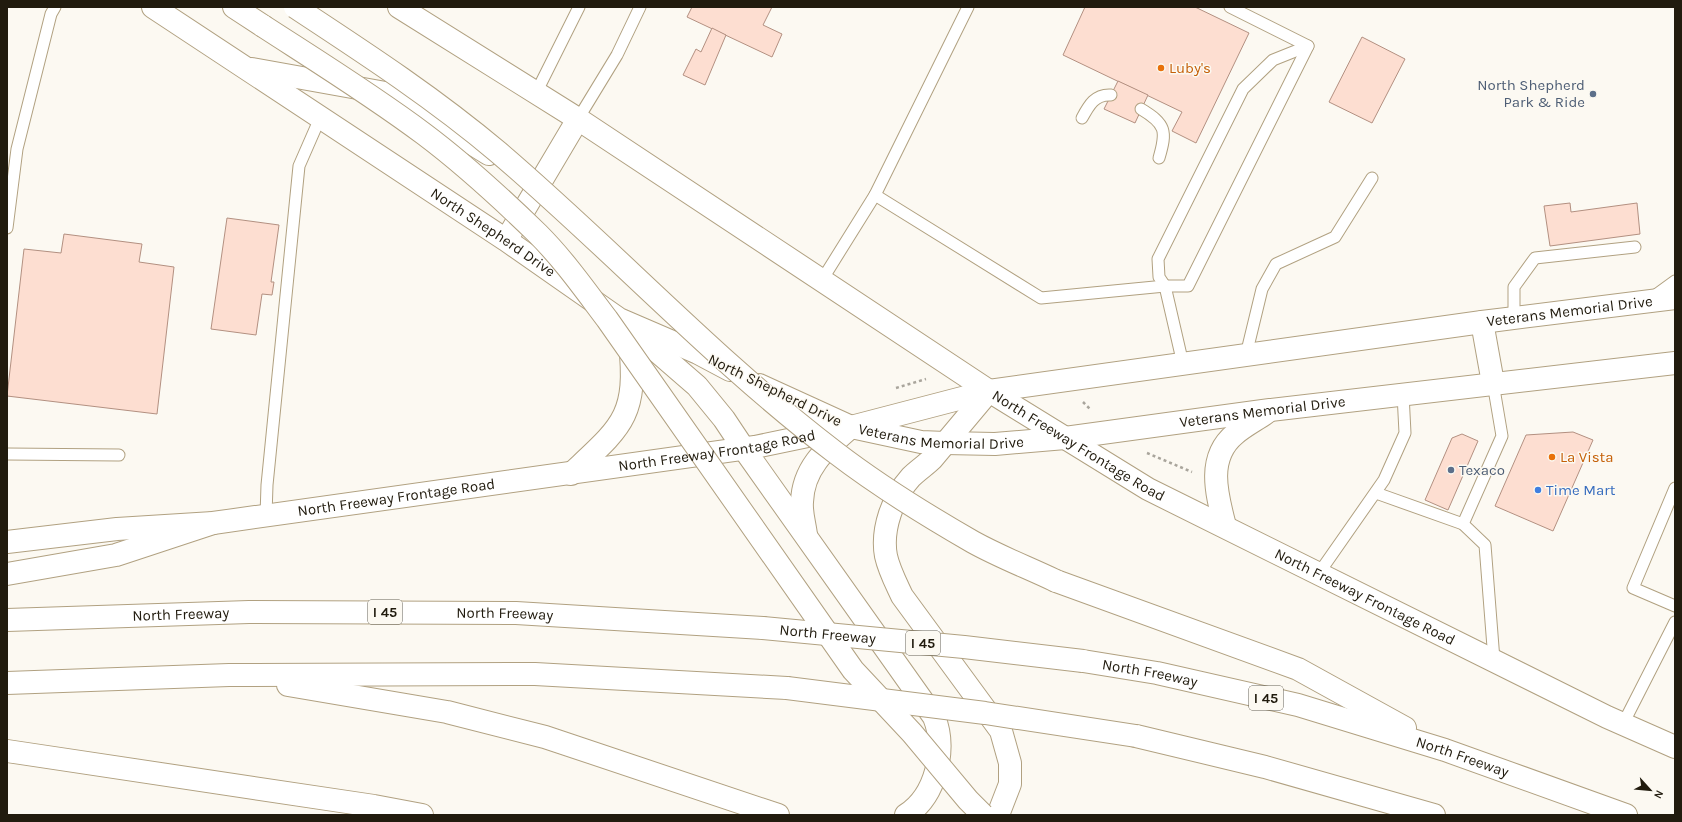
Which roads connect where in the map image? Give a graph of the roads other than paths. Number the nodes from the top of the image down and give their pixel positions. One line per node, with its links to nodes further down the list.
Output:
1 (55, 7): 22 (lane)
2 (153, 7): 11 (main road, North Shepherd Drive)
3 (234, 7): 70 (main road, bridge)
4 (295, 7): 65 (main road, bridge)
5 (399, 7): 12 (main road)
6 (579, 7): 12 (lane)
7 (640, 7): 17 (lane)
8 (968, 7): 21 (lane)
9 (1230, 7): 10 (lane)
10 (1308, 46): 27 (lane); 27 (lane)
11 (243, 67): 15 (main road, North Shepherd Drive); 20 (main road)
12 (536, 93): 17 (main road)
13 (1111, 94): 16 (lane)
14 (1141, 109): 18 (lane)
15 (320, 118): 23 (main road, North Shepherd Drive); 49 (lane)
16 (1082, 118)
17 (578, 119): 20 (main road); 25 (main road)
18 (1159, 158)
19 (1372, 178): 33 (lane)
20 (539, 184): 23 (main road)
21 (875, 195): 25 (lane); 27 (lane)
22 (7, 228)
23 (506, 240): 31 (main road, North Shepherd Drive)
24 (1635, 247): 30 (lane)
25 (822, 280): 37 (main road)
26 (1675, 281): 29 (lane)
27 (1165, 286): 35 (lane)
28 (1675, 298): 29 (main road, Veterans Memorial Drive)
29 (1646, 302): 30 (main road, Veterans Memorial Drive)
30 (1514, 318): 32 (main road, Veterans Memorial Drive)
31 (619, 319): 40 (main road, North Shepherd Drive); 43 (main road); 46 (main road)
32 (1482, 322): 33 (main road, Veterans Memorial Drive); 36 (main road)
33 (1246, 355): 35 (main road, Veterans Memorial Drive)
34 (1675, 363): 36 (main road, Veterans Memorial Drive)
35 (1183, 364): 37 (main road, Veterans Memorial Drive)
36 (1493, 383): 38 (main road, Veterans Memorial Drive); 51 (lane)
37 (989, 391): 40 (main road, North Freeway Frontage Road); 41 (main road, North Freeway Frontage Road); 42 (main road)
38 (1403, 394): 39 (main road, Veterans Memorial Drive); 48 (lane)
39 (1270, 410): 41 (main road, Veterans Memorial Drive); 52 (main road)
40 (851, 427): 42 (main road, Veterans Memorial Drive); 43 (main road, North Freeway Frontage Road); 53 (main road)
41 (1065, 438): 42 (main road, Veterans Memorial Drive); 52 (main road, North Freeway Frontage Road)
42 (945, 444): 71 (main road)
43 (744, 449): 46 (main road, North Freeway Frontage Road); 53 (main road)
44 (7, 454): 45 (lane)
45 (119, 455)
46 (571, 474): 49 (main road, North Freeway Frontage Road)
47 (1675, 488): 57 (lane)
48 (1376, 493): 51 (lane); 55 (lane)
49 (266, 516): 50 (main road, North Freeway Frontage Road)
50 (213, 523): 54 (main road, North Freeway Frontage Road); 56 (main road)
51 (1463, 524): 60 (lane)
52 (1225, 526): 55 (main road, North Freeway Frontage Road)
53 (807, 540): 69 (main road)
54 (7, 542)
55 (1319, 573): 60 (main road, North Freeway Frontage Road)
56 (7, 574)
57 (1675, 606)
58 (7, 620): 65 (main road, North Freeway / I 45, bridge)
59 (1675, 622): 63 (lane)
60 (1494, 660): 63 (main road, North Freeway Frontage Road)
61 (229, 675): 62 (main road); 68 (main road); 72 (main road, bridge)
62 (7, 683)
63 (1623, 724): 64 (main road, North Freeway Frontage Road)
64 (1675, 747)
65 (1445, 750): 73 (main road, North Freeway / I 45)
66 (7, 751): 67 (main road)
67 (422, 815)
68 (778, 815)
69 (906, 815)
70 (983, 815)
71 (998, 815)
72 (1434, 815)
73 (1626, 815)

